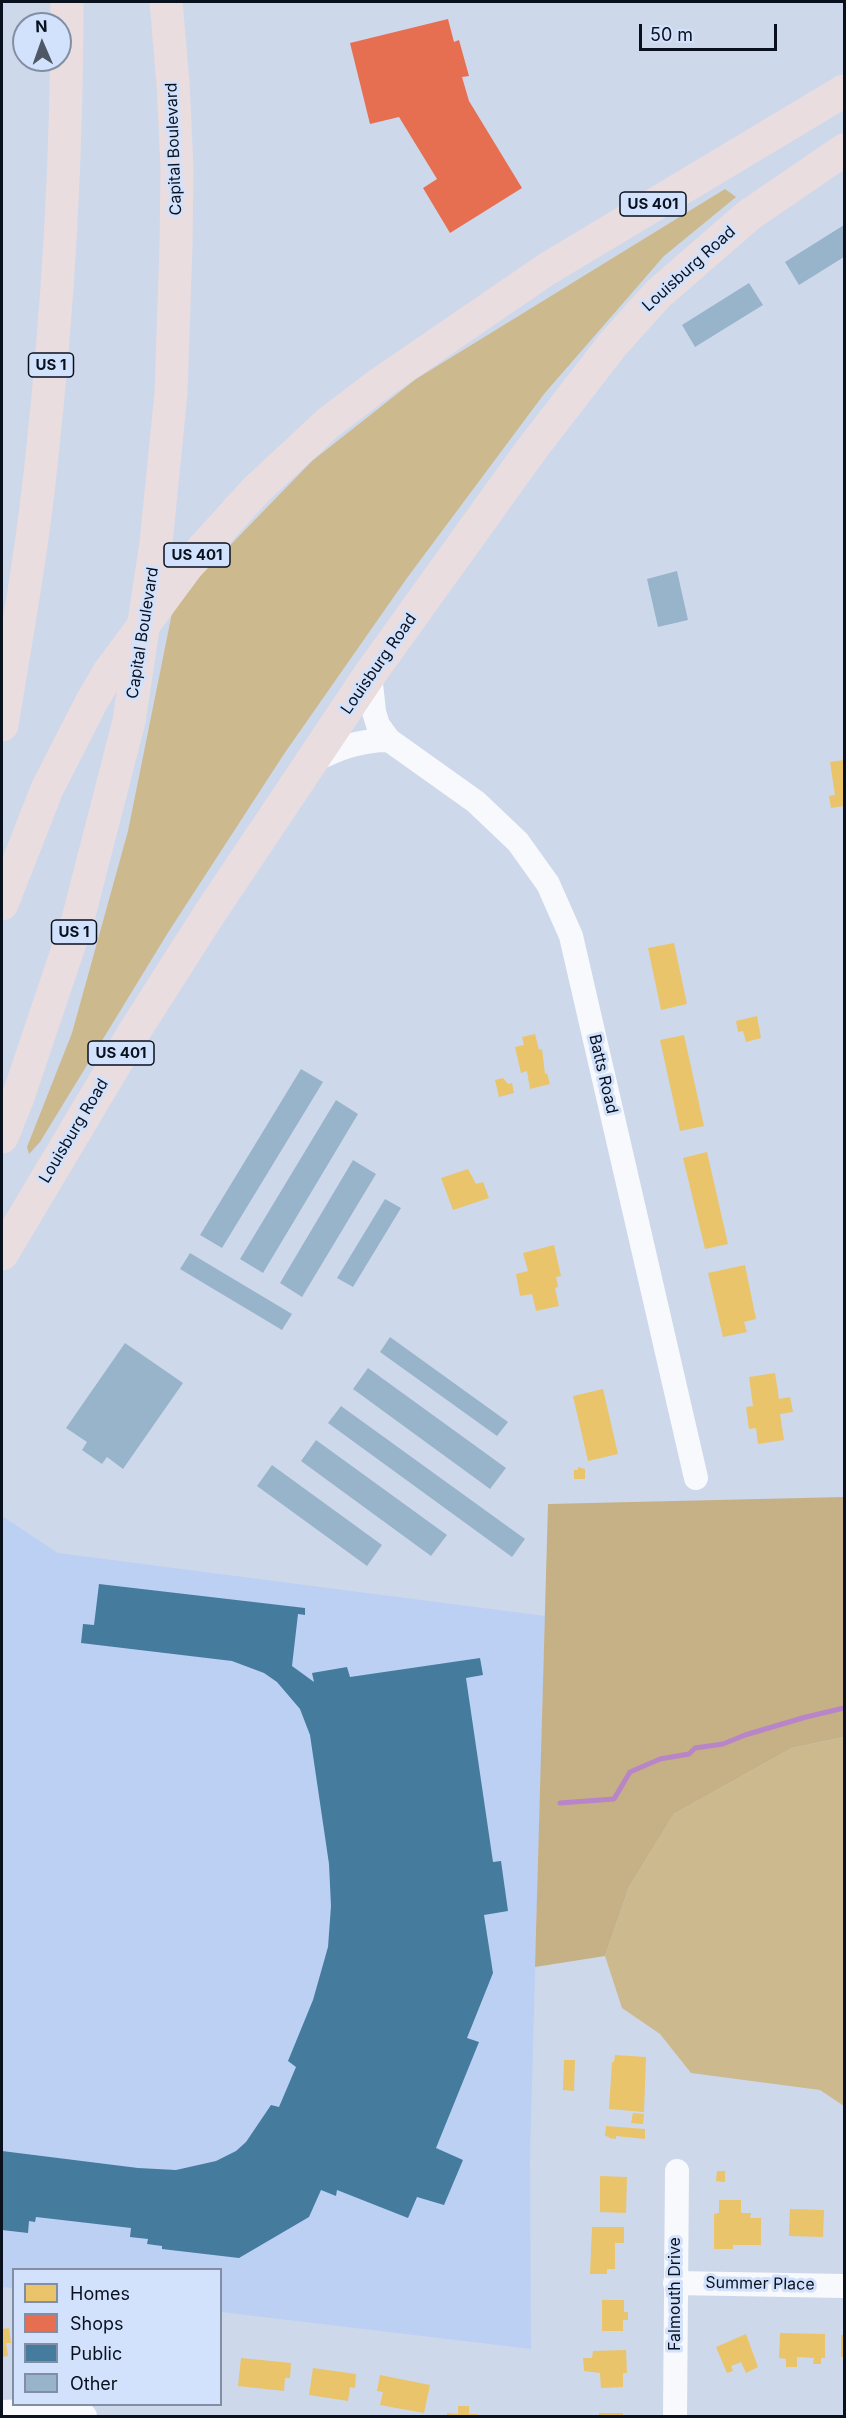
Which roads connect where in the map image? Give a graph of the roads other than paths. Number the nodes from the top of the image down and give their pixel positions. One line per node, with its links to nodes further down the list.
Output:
1 (67, 2): 6 (highway, US 1)
2 (166, 2): 10 (highway, Capital Boulevard / US 1)
3 (844, 92): 9 (highway, US 401)
4 (844, 150): 5 (highway, Louisburg Road / US 401)
5 (370, 674): 7 (street); 8 (highway, Louisburg Road / US 401)
6 (2, 725)
7 (388, 741): 8 (street); 12 (street, Batts Road)
8 (311, 762): 11 (highway, Louisburg Road / US 401)
9 (2, 904)
10 (2, 1137)
11 (2, 1254)
12 (696, 1478)
13 (677, 2172): 14 (street, Falmouth Drive)
14 (675, 2283): 15 (street, Summer Place); 18 (street, Falmouth Drive)
15 (844, 2286)
16 (2, 2412): 17 (street)
17 (86, 2416)
18 (675, 2416)

